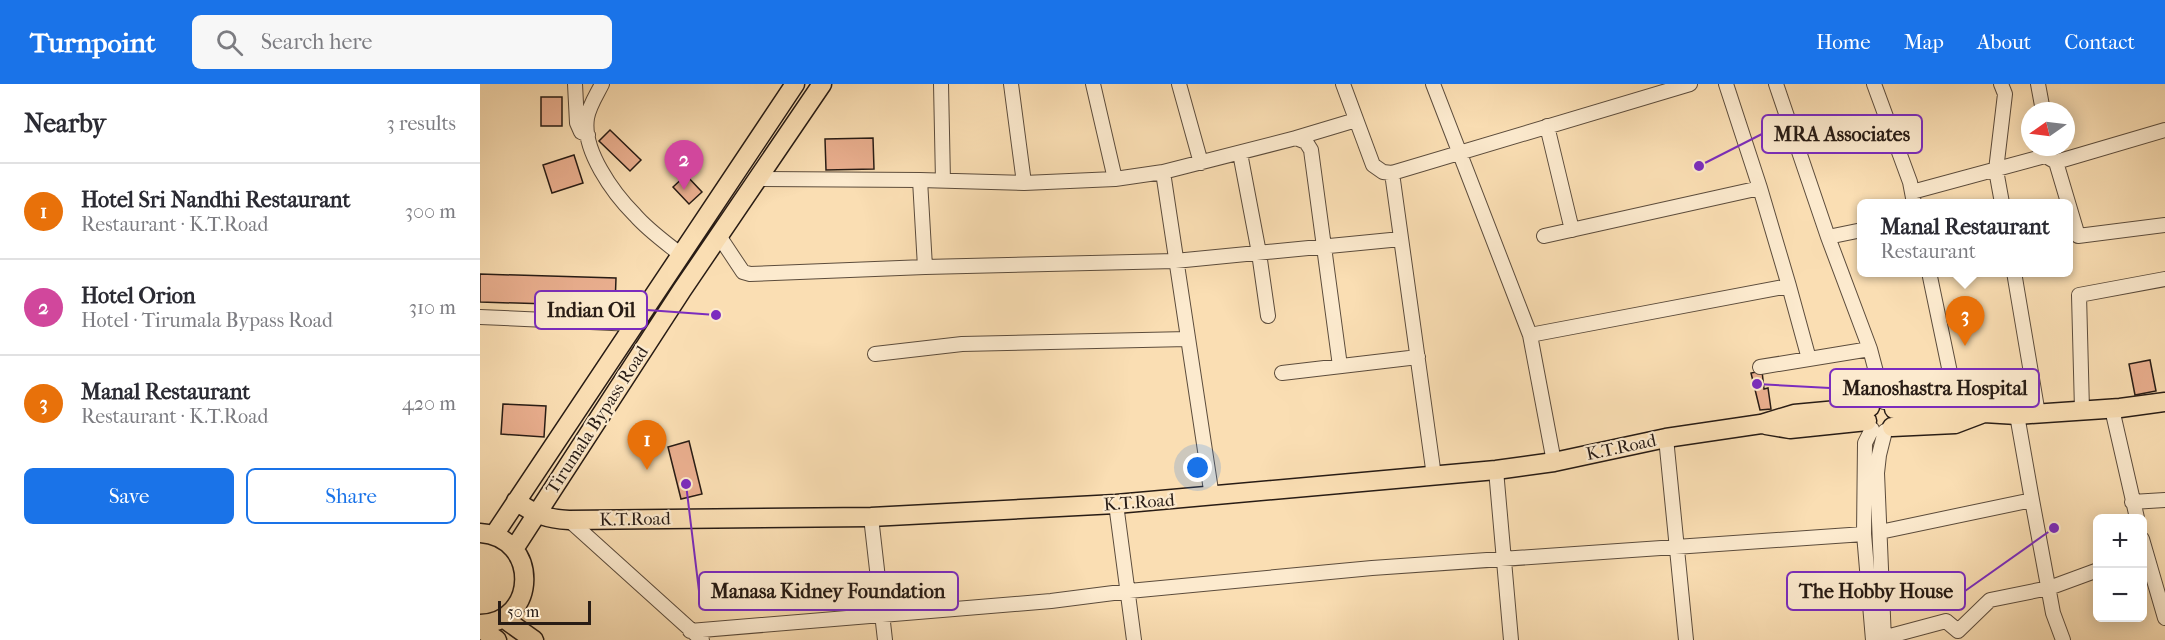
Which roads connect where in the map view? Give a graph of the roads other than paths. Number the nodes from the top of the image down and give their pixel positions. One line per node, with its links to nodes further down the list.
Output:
1 (575, 84): 21 (street)
2 (602, 84): 21 (street)
3 (795, 84): 51 (main road, Tirumala Bypass Road)
4 (822, 84): 32 (main road, Tirumala Bypass Road)
5 (940, 84): 35 (street)
6 (1011, 84): 36 (street)
7 (1092, 84): 33 (street)
8 (1179, 84): 28 (street)
9 (1343, 84): 18 (street)
10 (1433, 84): 24 (street)
11 (1690, 84): 19 (street)
12 (1726, 84): 37 (street)
13 (1776, 84): 46 (street)
14 (1874, 84): 38 (street)
15 (2001, 84): 29 (street)
16 (2038, 84): 17 (street)
17 (2041, 102)
18 (1356, 120): 22 (street); 31 (street)
19 (1546, 126): 24 (street); 42 (street)
20 (2165, 130): 23 (street)
21 (588, 135): 51 (street)
22 (1296, 138): 25 (street); 49 (street)
23 (2075, 149)
24 (1458, 152): 31 (street); 63 (street)
25 (1240, 153): 28 (street); 50 (street)
26 (2045, 156): 29 (street)
27 (2048, 156): 40 (street)
28 (1201, 163): 30 (street)
29 (1996, 171): 38 (street); 39 (street)
30 (1163, 172): 33 (street); 52 (street)
31 (1392, 173): 48 (street)
32 (758, 179): 34 (street); 44 (main road, Tirumala Bypass Road)
33 (1115, 179): 36 (street)
34 (921, 180): 35 (street); 53 (street)
35 (943, 181): 36 (street)
36 (1024, 183)
37 (1760, 188): 42 (street); 58 (street)
38 (1913, 198)
39 (2001, 199)
40 (2062, 199)
41 (2165, 225): 47 (street)
42 (1572, 230): 45 (street)
43 (1857, 231): 46 (street)
44 (719, 236): 53 (street); 59 (main road, Tirumala Bypass Road)
45 (1544, 236)
46 (1828, 237): 65 (street)
47 (2074, 237)
48 (1401, 239): 49 (street); 67 (street)
49 (1324, 246): 50 (street); 69 (street)
50 (1259, 253): 52 (street); 60 (street)
51 (680, 254): 56 (main road, Tirumala Bypass Road)
52 (1175, 261): 53 (street); 64 (street)
53 (925, 267)
54 (1930, 277): 73 (street)
55 (2015, 277): 77 (street)
56 (665, 278): 59 (main road); 62 (main road, Tirumala Bypass Road)
57 (2165, 279): 75 (street)
58 (1789, 286): 63 (street); 68 (street)
59 (682, 290): 91 (main road, Tirumala Bypass Road)
60 (1268, 316)
61 (480, 317): 62 (street)
62 (634, 324): 87 (main road, Tirumala Bypass Road)
63 (1530, 335): 81 (street)
64 (1188, 339): 66 (street); 84 (street)
65 (1870, 349): 68 (street); 79 (street)
66 (875, 354)
67 (1418, 357): 69 (street); 83 (street)
68 (1809, 359): 70 (street)
69 (1340, 366): 71 (street)
70 (1760, 367)
71 (1282, 373)
72 (2165, 402): 74 (main road, K.T.Road)
73 (1957, 406): 76 (main road, K.T.Road); 79 (main road, K.T.Road)
74 (2112, 409): 75 (main road, K.T.Road); 88 (street)
75 (2082, 410): 77 (main road, K.T.Road)
76 (1984, 413): 78 (main road, K.T.Road); 79 (main road, K.T.Road)
77 (2038, 414): 78 (main road, K.T.Road)
78 (2017, 415): 85 (street)
79 (1880, 418): 80 (main road, K.T.Road); 94 (street); 96 (street)
80 (1666, 438): 81 (main road, K.T.Road); 97 (street)
81 (1554, 462): 82 (main road, K.T.Road)
82 (1496, 470): 83 (main road, K.T.Road); 100 (street)
83 (1434, 476): 84 (main road, K.T.Road)
84 (1212, 497): 89 (main road, K.T.Road)
85 (2032, 500): 94 (street); 102 (street)
86 (2165, 500): 88 (street)
87 (516, 501): 91 (main road, K.T.Road); 95 (main road, Tirumala Bypass Road)
88 (2132, 501): 90 (street)
89 (1116, 504): 92 (main road, K.T.Road); 103 (street)
90 (2136, 514)
91 (535, 515): 93 (main road, K.T.Road); 98 (main road, Tirumala Bypass Road)
92 (871, 517): 93 (main road, K.T.Road); 104 (street)
93 (569, 520): 109 (street)
94 (1880, 532): 118 (street)
95 (487, 534): 98 (main road)
96 (1864, 534): 97 (street); 118 (street)
97 (1676, 548): 100 (street); 117 (street)
98 (514, 549): 105 (main road)
99 (2147, 558): 106 (street)
100 (1504, 559): 103 (street); 116 (street)
101 (2093, 572): 102 (street)
102 (2049, 588): 110 (street); 119 (street)
103 (1129, 591): 104 (street); 115 (street)
104 (882, 614): 109 (street); 114 (street)
105 (502, 618): 107 (main road); 112 (main road)
106 (2165, 618)
107 (480, 624)
108 (480, 628): 111 (main road)
109 (690, 631): 113 (street)
110 (1959, 636): 118 (street)
111 (497, 640)
112 (534, 640)
113 (702, 640)
114 (885, 640)
115 (1134, 640)
116 (1511, 640)
117 (1686, 640)
118 (1879, 640)
119 (2062, 640)

